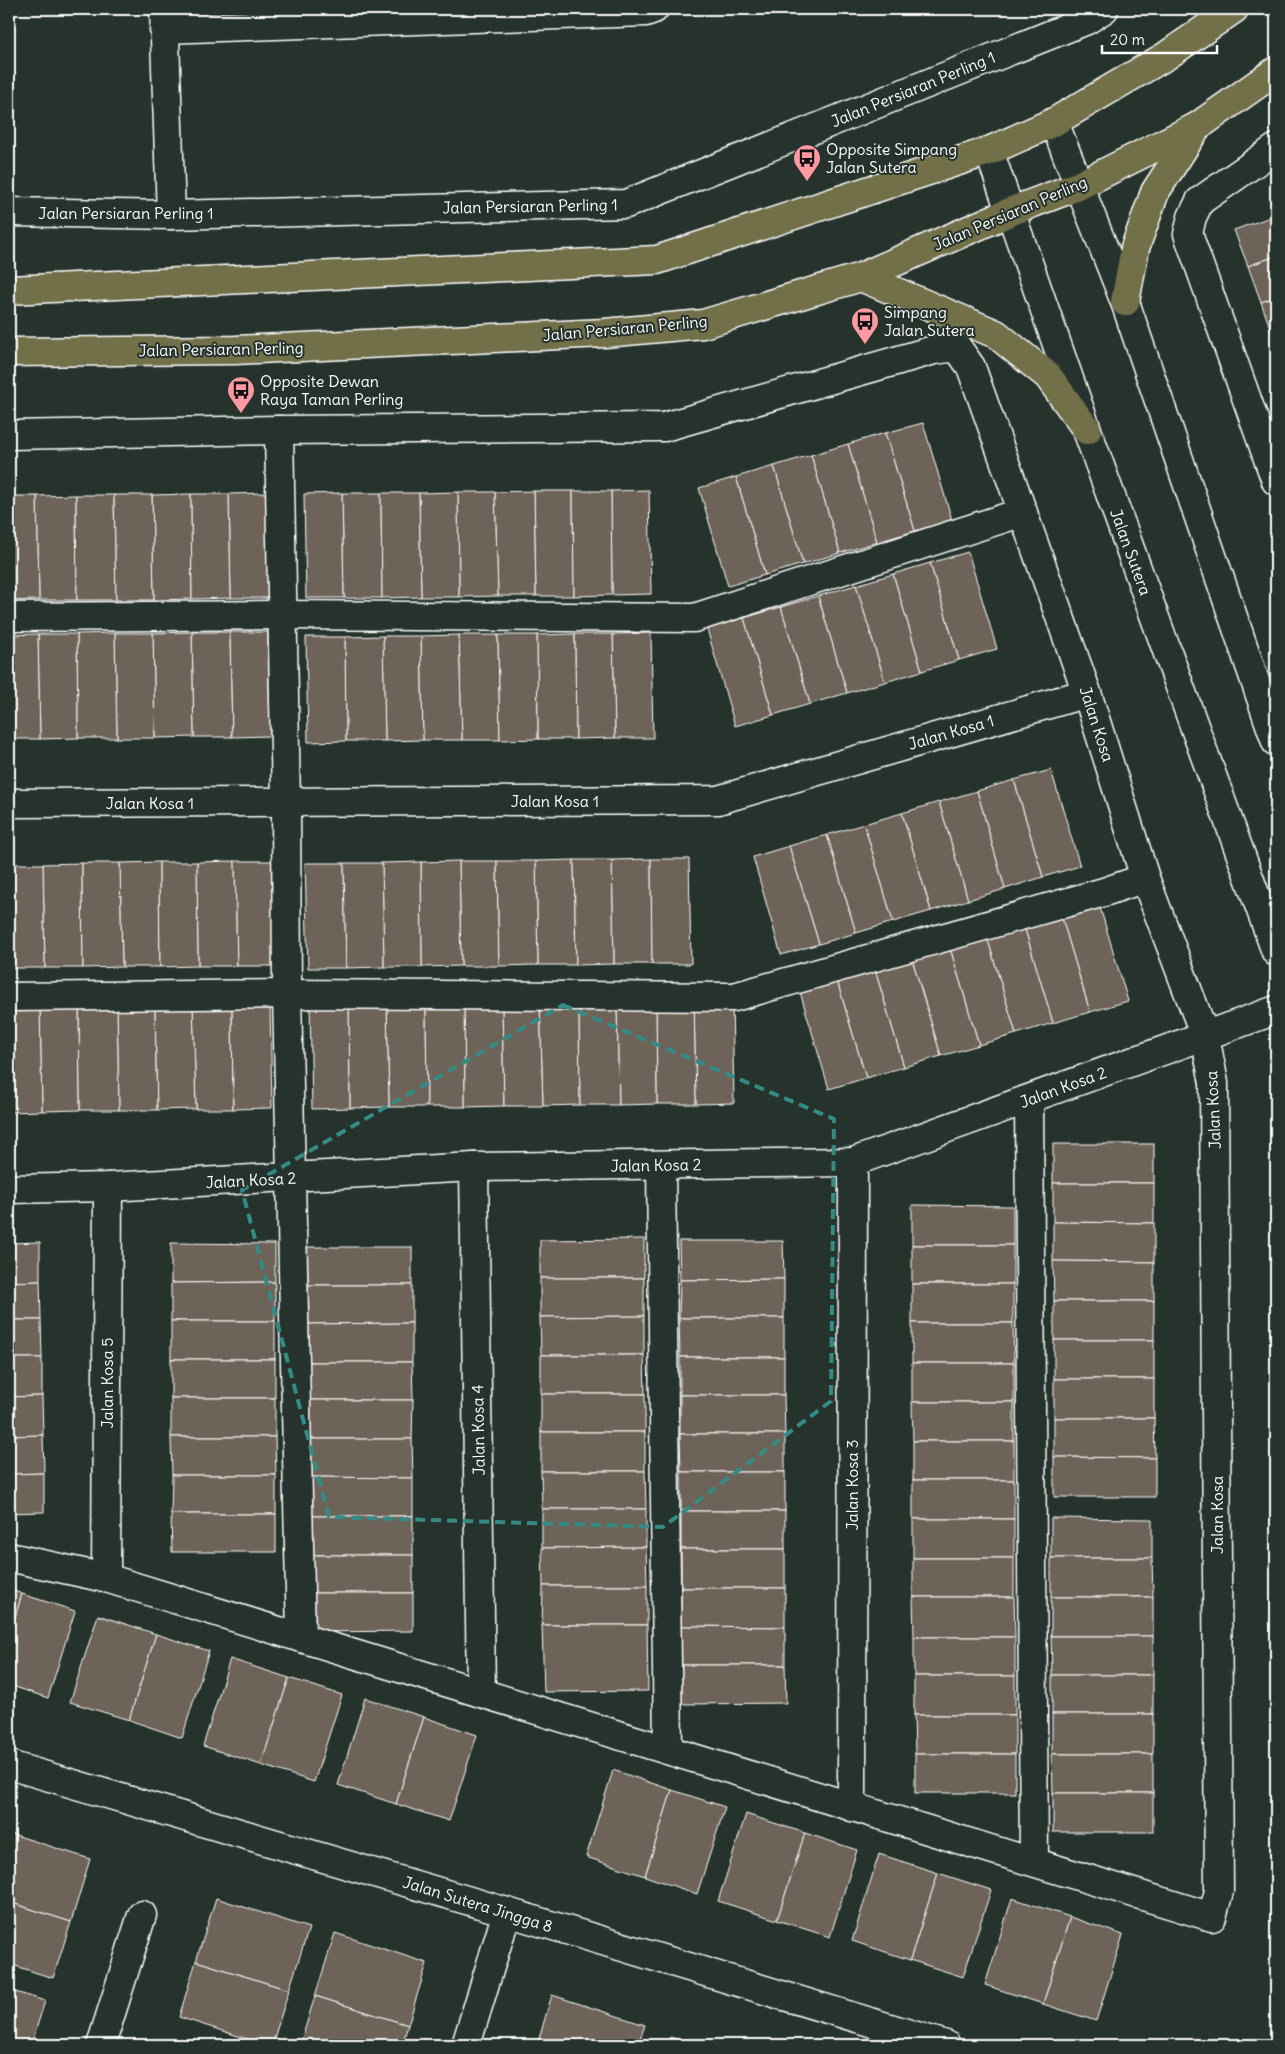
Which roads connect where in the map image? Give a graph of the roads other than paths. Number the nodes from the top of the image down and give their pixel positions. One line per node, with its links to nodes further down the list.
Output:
1 (654, 9): 4 (street)
2 (1234, 9): 6 (main road)
3 (1090, 13): 13 (street, Jalan Persiaran Perling 1)
4 (164, 19): 13 (street)
5 (1276, 71): 7 (main road, Jalan Persiaran Perling)
6 (1054, 122): 9 (main road); 10 (street)
7 (1198, 126): 10 (main road, Jalan Persiaran Perling); 16 (main road)
8 (1276, 148): 21 (street)
9 (989, 151): 12 (street, Jalan Sutera); 15 (main road)
10 (1078, 186): 12 (main road, Jalan Persiaran Perling); 16 (street)
11 (9, 212): 13 (street, Jalan Persiaran Perling 1)
12 (1012, 212): 14 (main road, Jalan Persiaran Perling); 19 (street, Jalan Sutera)
13 (171, 215)
14 (861, 277): 17 (main road, Jalan Persiaran Perling); 19 (main road)
15 (9, 290)
16 (1125, 302): 26 (street)
17 (9, 352)
18 (279, 430): 20 (street); 22 (street, Jalan Kosa); 23 (street)
19 (1087, 430): 30 (street, Jalan Sutera)
20 (9, 435)
21 (1276, 481)
22 (1023, 512): 23 (street); 25 (street, Jalan Kosa)
23 (282, 615): 24 (street); 28 (street)
24 (9, 617)
25 (1087, 693): 28 (street, Jalan Kosa 1); 29 (street, Jalan Kosa)
26 (1276, 742)
27 (9, 803): 28 (street, Jalan Kosa 1)
28 (286, 803): 31 (street)
29 (1145, 878): 31 (street); 34 (street, Jalan Kosa)
30 (1276, 952)
31 (287, 994): 32 (street); 39 (street)
32 (9, 997)
33 (1276, 1010): 34 (street, Jalan Kosa 2)
34 (1205, 1036): 35 (street, Jalan Kosa 2); 49 (street, Jalan Kosa)
35 (1029, 1100): 36 (street, Jalan Kosa 2); 49 (street)
36 (853, 1162): 37 (street, Jalan Kosa 2); 48 (street, Jalan Kosa 3)
37 (661, 1165): 38 (street, Jalan Kosa 2); 46 (street)
38 (474, 1167): 39 (street, Jalan Kosa 2); 45 (street, Jalan Kosa 4)
39 (292, 1178): 40 (street, Jalan Kosa 2); 44 (street)
40 (108, 1187): 41 (street, Jalan Kosa 2); 43 (street, Jalan Kosa 5)
41 (9, 1189)
42 (9, 1557): 43 (street)
43 (106, 1578): 44 (street)
44 (301, 1638): 45 (street)
45 (481, 1694): 46 (street)
46 (668, 1750): 48 (street)
47 (9, 1765): 50 (street, Jalan Sutera Jingga 8)
48 (852, 1807): 49 (street)
49 (1034, 1862)
50 (507, 1912): 53 (street); 54 (street, Jalan Sutera Jingga 8)
51 (142, 1914): 52 (street)
52 (101, 2045)
53 (466, 2045)
54 (946, 2045)

